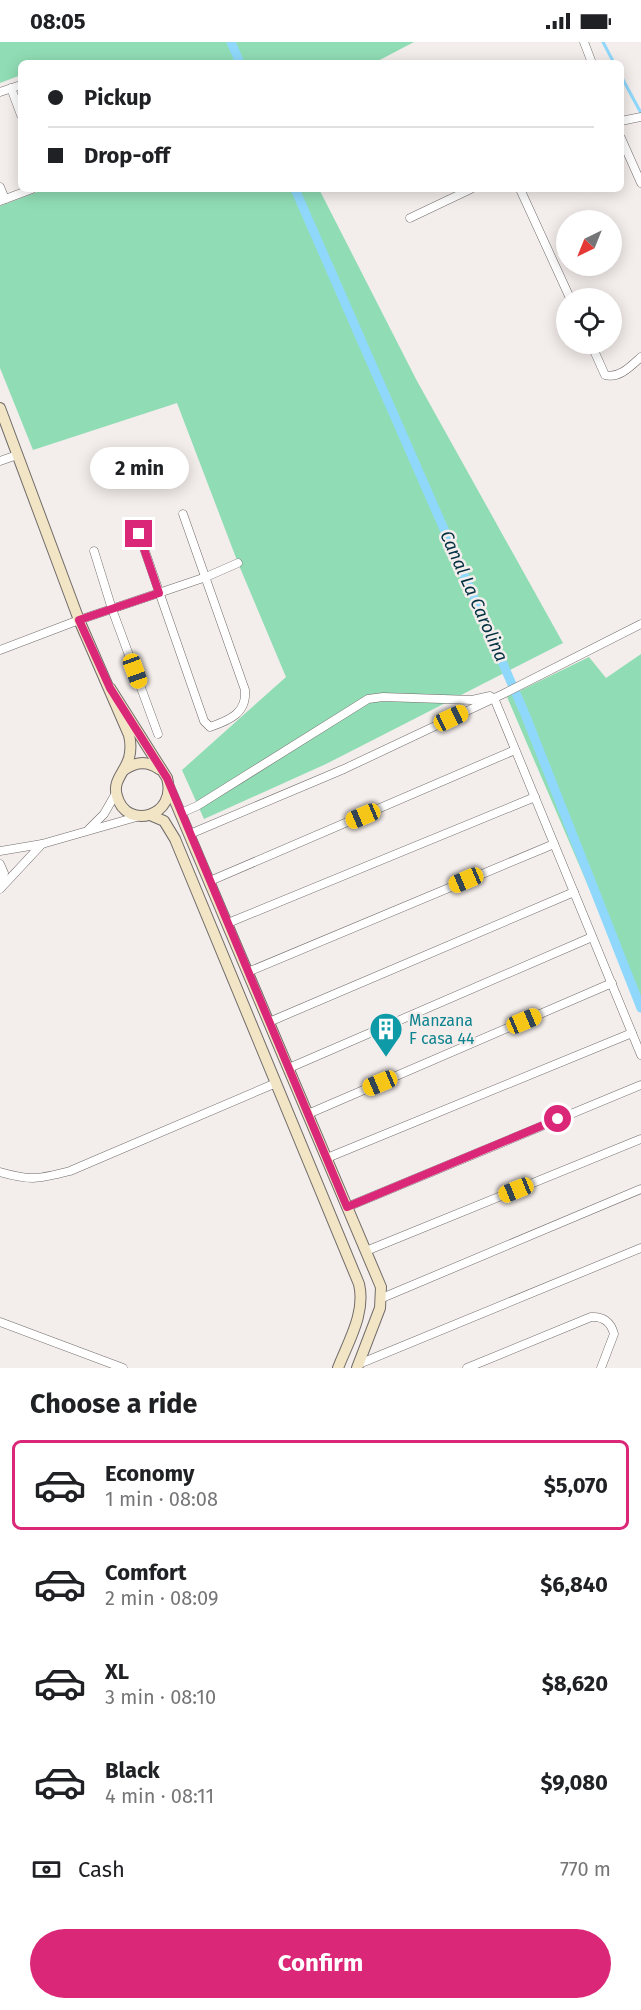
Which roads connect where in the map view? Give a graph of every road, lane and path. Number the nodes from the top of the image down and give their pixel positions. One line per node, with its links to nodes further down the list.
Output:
1 (584, 42): 2 (street)
2 (591, 60)
3 (18, 86): 4 (street)
4 (10, 88): 5 (street); 6 (street)
5 (0, 92)
6 (18, 108)
7 (641, 117): 8 (street)
8 (624, 120)
9 (624, 145): 10 (street)
10 (641, 183)
11 (0, 187): 15 (street)
12 (24, 192): 15 (street)
13 (465, 192): 16 (street)
14 (521, 192): 17 (street)
15 (2, 200)
16 (410, 218)
17 (565, 288)
18 (596, 354): 19 (street)
19 (641, 357)
20 (0, 408): 21 (street)
21 (17, 455): 22 (street); 30 (street)
22 (0, 461)
23 (183, 514): 27 (street)
24 (139, 534): 28 (street)
25 (94, 551): 29 (street)
26 (238, 563): 27 (street)
27 (207, 577): 28 (street); 28 (street)
28 (159, 593): 29 (street)
29 (112, 609): 30 (street); 35 (street)
30 (79, 620): 32 (street); 33 (street)
31 (641, 624): 34 (street)
32 (0, 650)
33 (110, 688): 37 (street); 38 (street)
34 (494, 698): 36 (street); 42 (street); 45 (street)
35 (158, 734)
36 (515, 750): 41 (street); 50 (street)
37 (124, 770): 38 (street); 40 (street)
38 (162, 771): 39 (street)
39 (169, 787): 42 (street); 43 (street)
40 (116, 794): 43 (street); 44 (street)
41 (535, 797): 47 (street); 53 (street)
42 (181, 813): 45 (street)
43 (145, 816): 44 (street); 61 (street)
44 (88, 830): 46 (street)
45 (190, 834): 50 (street)
46 (42, 844): 48 (street); 51 (street)
47 (554, 844): 52 (street); 55 (street)
48 (0, 851)
49 (0, 864): 51 (street)
50 (210, 881): 53 (street)
51 (0, 888)
52 (574, 892): 54 (street); 57 (street)
53 (228, 923): 55 (street)
54 (592, 937): 56 (street); 60 (street)
55 (248, 972): 57 (street)
56 (612, 983): 58 (street); 63 (street)
57 (269, 1022): 60 (street)
58 (632, 1033): 59 (street); 65 (street)
59 (641, 1054)
60 (289, 1068): 63 (street)
61 (276, 1083): 66 (street); 68 (street)
62 (641, 1085): 70 (street)
63 (308, 1114): 65 (street)
64 (641, 1139): 72 (street)
65 (327, 1158): 67 (street)
66 (0, 1172)
67 (335, 1179): 68 (street); 70 (street)
68 (319, 1186): 77 (street)
69 (641, 1189): 73 (street)
70 (347, 1207): 72 (street)
71 (641, 1248): 75 (street)
72 (366, 1251): 73 (street)
73 (382, 1298): 75 (street)
74 (0, 1322): 76 (street)
75 (358, 1366)
76 (123, 1368)
77 (338, 1368)
78 (467, 1368): 79 (street)
79 (601, 1368)

